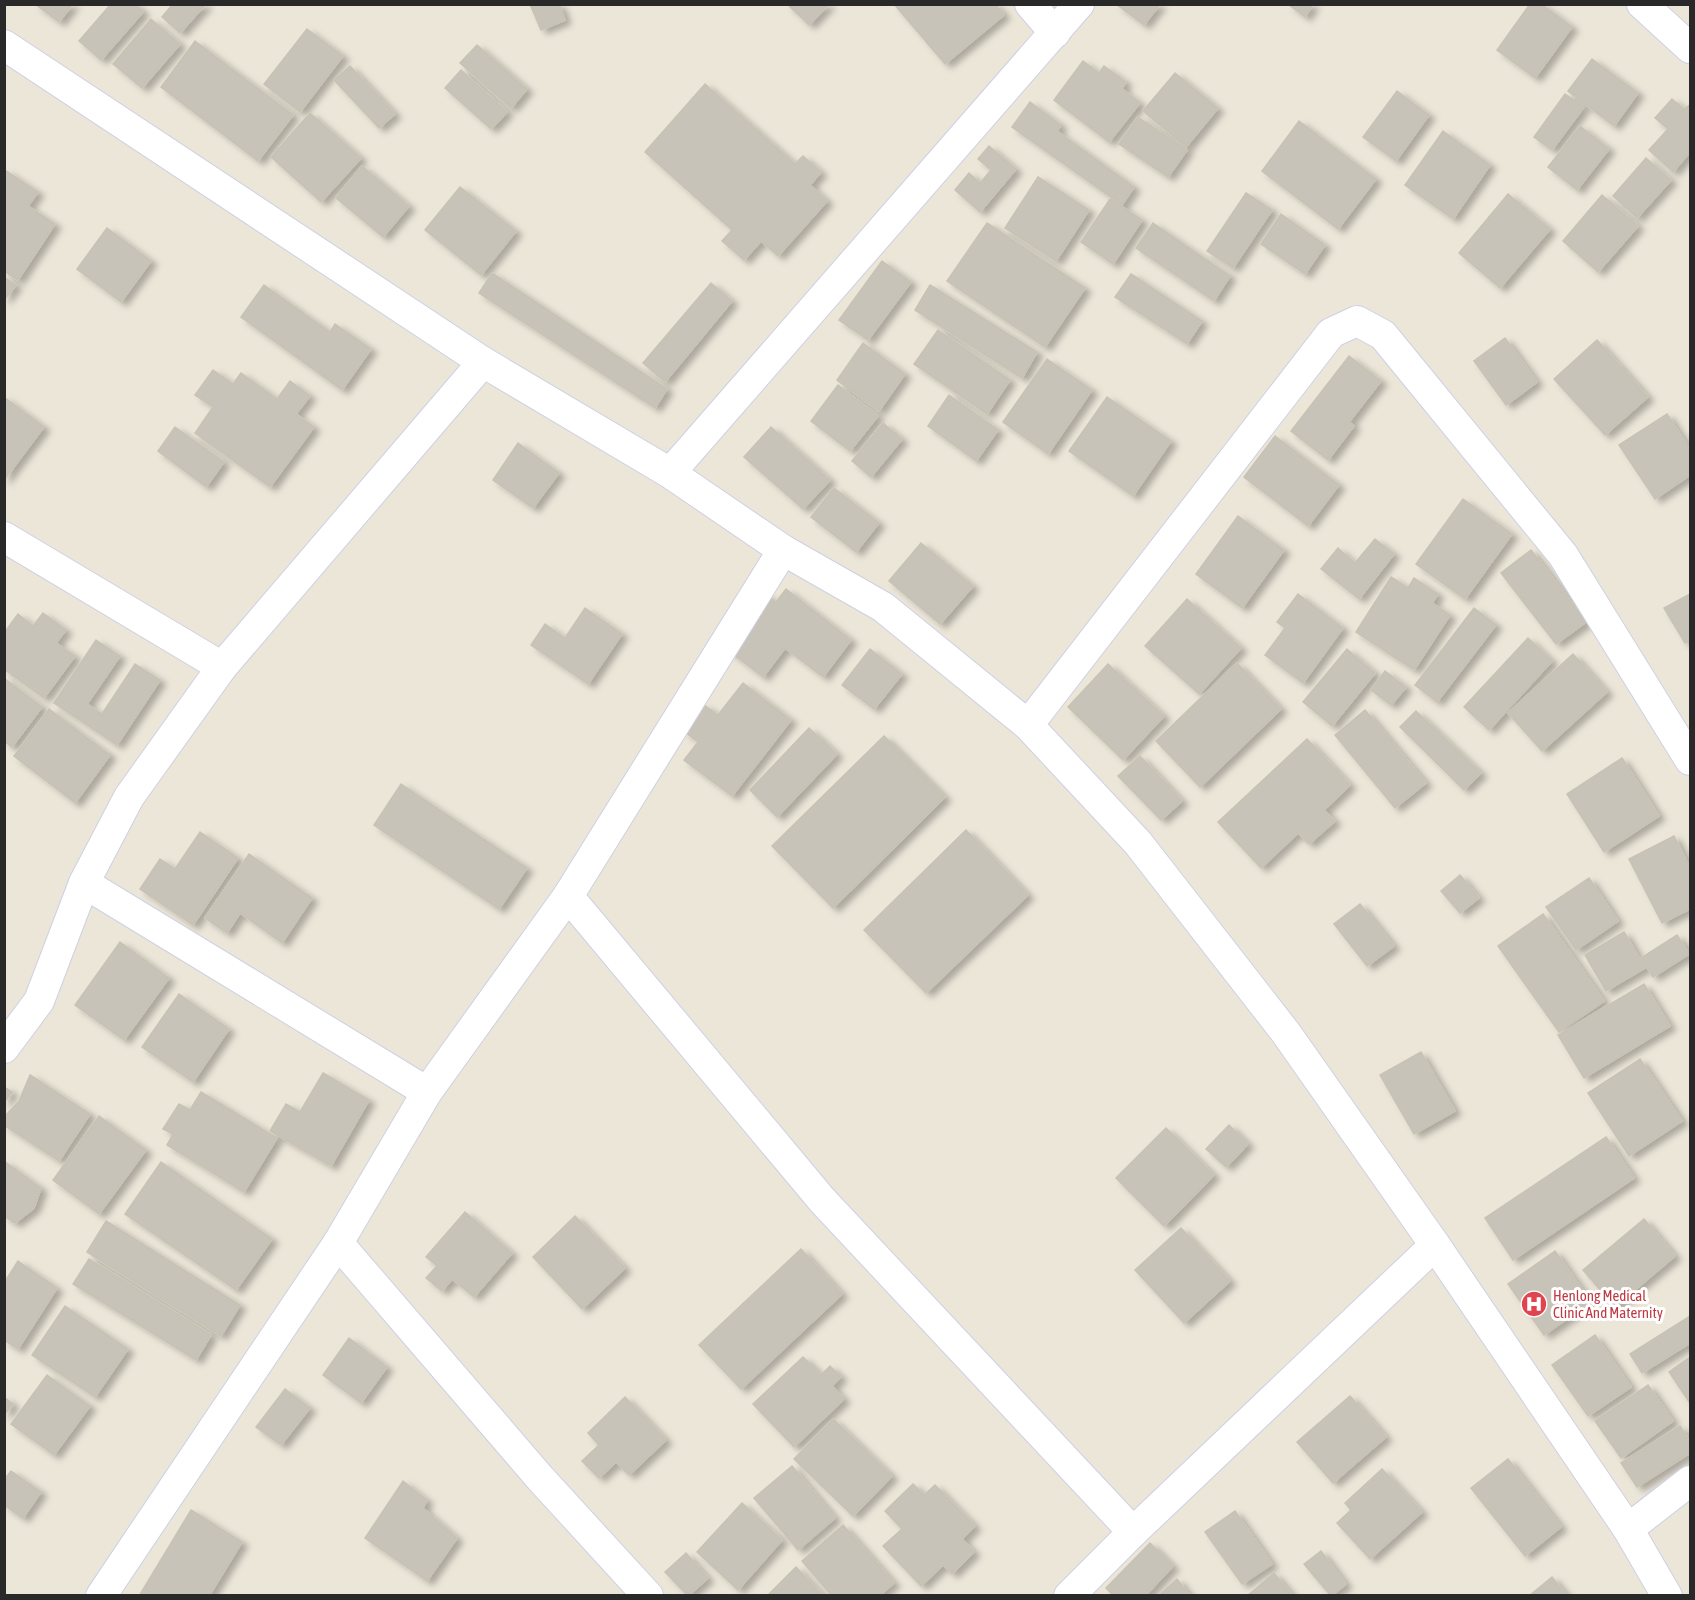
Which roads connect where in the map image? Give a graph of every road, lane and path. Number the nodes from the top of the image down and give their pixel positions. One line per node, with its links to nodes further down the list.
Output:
1 (1030, 4): 4 (street)
2 (1080, 4): 4 (street)
3 (1642, 4): 6 (street)
4 (1055, 33): 8 (street)
5 (4, 45): 7 (street)
6 (1690, 46)
7 (483, 362): 8 (street); 11 (street)
8 (670, 473): 10 (street)
9 (4, 537): 11 (street)
10 (783, 550): 12 (street); 15 (street)
11 (222, 667): 14 (street)
12 (1028, 725): 13 (street); 19 (street)
13 (1690, 760)
14 (84, 883): 16 (street); 17 (street)
15 (568, 896): 17 (street); 22 (street)
16 (4, 1048)
17 (428, 1092): 18 (street)
18 (338, 1243): 23 (street); 24 (street)
19 (1435, 1245): 21 (street); 22 (street)
20 (1690, 1481): 21 (street)
21 (1628, 1529): 26 (street)
22 (1133, 1532): 25 (street)
23 (101, 1596)
24 (648, 1596)
25 (1070, 1596)
26 (1667, 1596)

